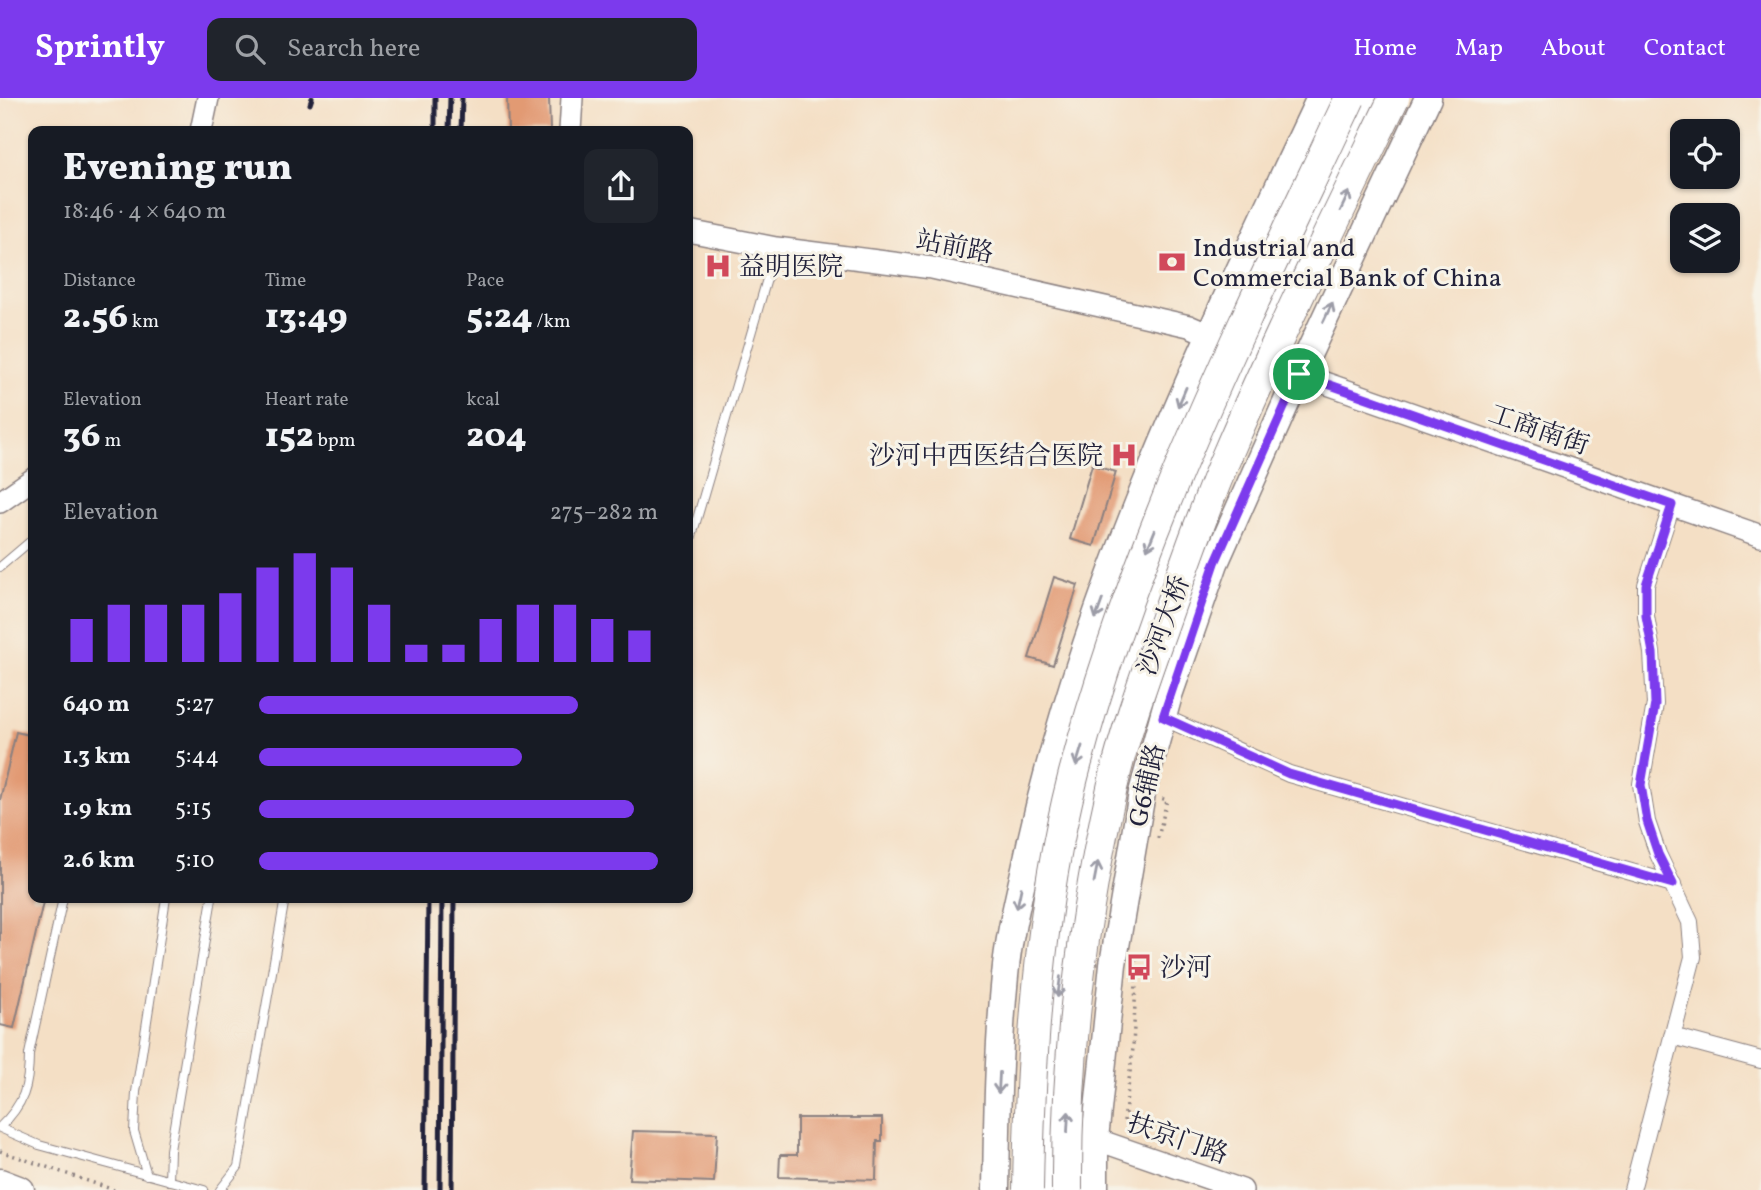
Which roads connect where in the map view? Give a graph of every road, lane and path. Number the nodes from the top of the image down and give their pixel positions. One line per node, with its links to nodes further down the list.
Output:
1 (208, 98): 8 (street)
2 (572, 98): 9 (street)
3 (1320, 98): 12 (main road)
4 (1350, 98): 41 (highway, 沙河大桥, one-way to 41, bridge)
5 (1369, 98): 13 (street)
6 (1394, 98): 43 (highway, 沙河大桥, one-way to 6, bridge)
7 (1428, 98): 14 (main road, G6辅路, one-way to 7)
8 (202, 126)
9 (570, 126)
10 (693, 232): 11 (street, 站前路)
11 (776, 248): 12 (street, 站前路); 18 (lane)
12 (1209, 334): 13 (street, 站前路); 40 (main road, one-way to 40)
13 (1252, 353): 14 (street, 工商南街); 42 (street, one-way to 42)
14 (1299, 374): 17 (street, 工商南街); 22 (main road, G6辅路)
15 (28, 482): 16 (street)
16 (0, 502)
17 (1672, 505): 19 (street, 工商南街); 23 (street)
18 (693, 532)
19 (1761, 536)
20 (28, 544): 21 (lane)
21 (0, 567)
22 (1163, 717): 23 (street); 31 (main road, G6辅路)
23 (1673, 884): 28 (street)
24 (63, 903): 30 (lane)
25 (165, 903): 33 (lane)
26 (211, 903): 34 (lane)
27 (284, 903): 39 (lane)
28 (1672, 1037): 29 (street); 46 (street)
29 (1761, 1060)
30 (0, 1128): 33 (lane)
31 (1095, 1139): 44 (main road, G6辅路); 45 (street, 扶京门路)
32 (0, 1151): 37 (path)
33 (147, 1175): 34 (lane)
34 (169, 1181): 38 (lane)
35 (0, 1182): 36 (main road)
36 (21, 1190)
37 (114, 1190)
38 (204, 1190)
39 (220, 1190)
40 (996, 1190)
41 (1028, 1190)
42 (1045, 1190)
43 (1067, 1190)
44 (1095, 1190)
45 (1242, 1190)
46 (1632, 1190)

